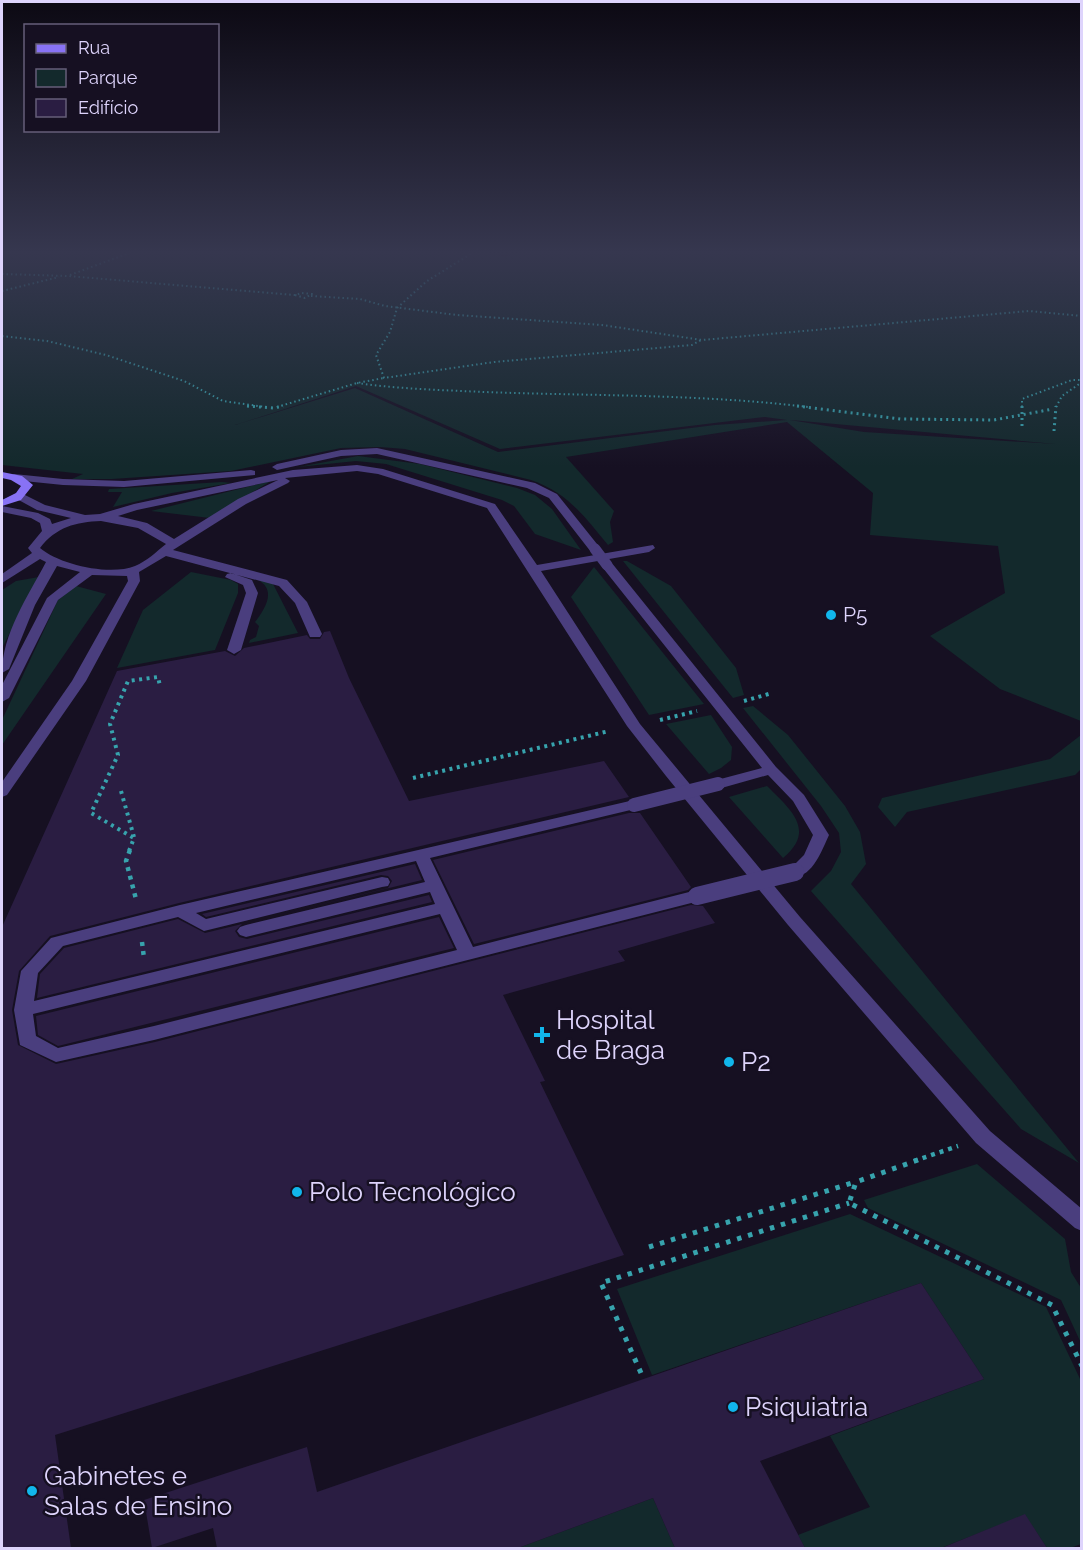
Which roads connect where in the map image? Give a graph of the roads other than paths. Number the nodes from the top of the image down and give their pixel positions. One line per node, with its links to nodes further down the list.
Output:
1 (313, 472): 8 (lane); 10 (lane); 15 (lane)
2 (2, 475): 3 (street)
3 (15, 477): 4 (lane); 5 (street)
4 (63, 482): 5 (lane); 23 (lane, bridge)
5 (22, 494): 6 (street); 8 (lane)
6 (2, 502)
7 (2, 509): 9 (lane)
8 (96, 518): 9 (lane); 10 (lane)
9 (47, 530): 12 (lane)
10 (169, 548): 14 (lane); 19 (lane)
11 (649, 548): 15 (lane)
12 (39, 554): 13 (lane); 18 (lane)
13 (53, 561): 16 (lane); 21 (lane)
14 (154, 562): 17 (lane); 20 (lane)
15 (532, 569): 33 (lane)
16 (90, 571): 17 (lane); 22 (lane)
17 (134, 571): 24 (lane)
18 (2, 579)
19 (315, 634)
20 (234, 650)
21 (2, 669)
22 (2, 698)
23 (771, 770): 25 (lane, bridge); 31 (lane, bridge)
24 (2, 792)
25 (421, 855): 27 (lane); 29 (lane)
26 (382, 882): 29 (lane)
27 (435, 885): 28 (lane); 30 (lane)
28 (445, 907): 31 (lane); 32 (lane)
29 (180, 911): 32 (lane)
30 (246, 931)
31 (467, 953): 32 (lane)
32 (23, 1010)
33 (1082, 1222)

